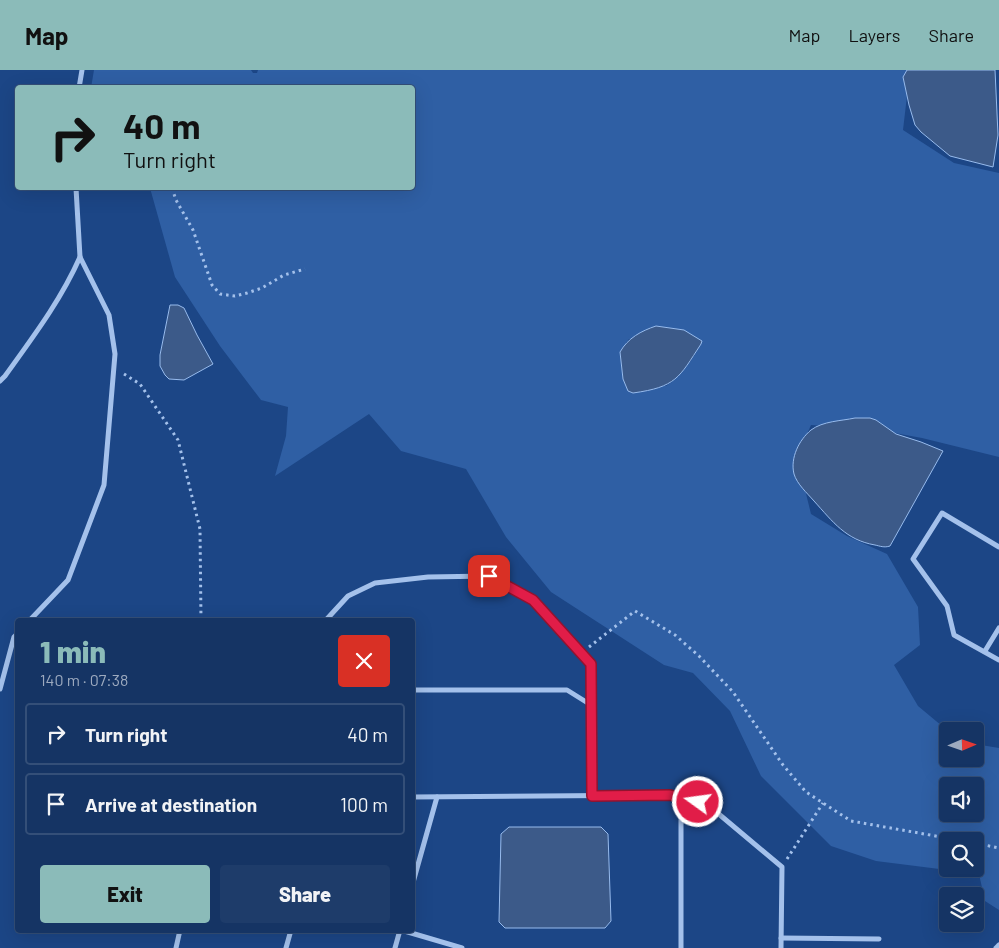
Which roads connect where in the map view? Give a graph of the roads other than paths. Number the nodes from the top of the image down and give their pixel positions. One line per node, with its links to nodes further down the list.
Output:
1 (82, 70): 2 (street)
2 (80, 85)
3 (76, 190): 4 (street)
4 (80, 257): 5 (street); 7 (street)
5 (0, 381)
6 (999, 547): 11 (street)
7 (32, 618)
8 (328, 618): 15 (street)
9 (999, 628): 11 (street)
10 (15, 636): 13 (street)
11 (985, 651): 12 (street)
12 (999, 660)
13 (0, 688)
14 (415, 690): 15 (street)
15 (590, 704): 16 (street)
16 (592, 796): 18 (street); 19 (street)
17 (415, 797): 18 (street)
18 (437, 797): 20 (street)
19 (680, 797): 25 (street); 32 (street)
20 (415, 875)
21 (179, 933): 28 (street)
22 (290, 933): 29 (street)
23 (400, 933): 30 (street)
24 (411, 933): 31 (street)
25 (781, 938): 26 (street); 33 (street)
26 (880, 939)
27 (999, 945): 34 (street)
28 (176, 948)
29 (286, 948)
30 (395, 948)
31 (462, 948)
32 (681, 948)
33 (781, 948)
34 (996, 948)

